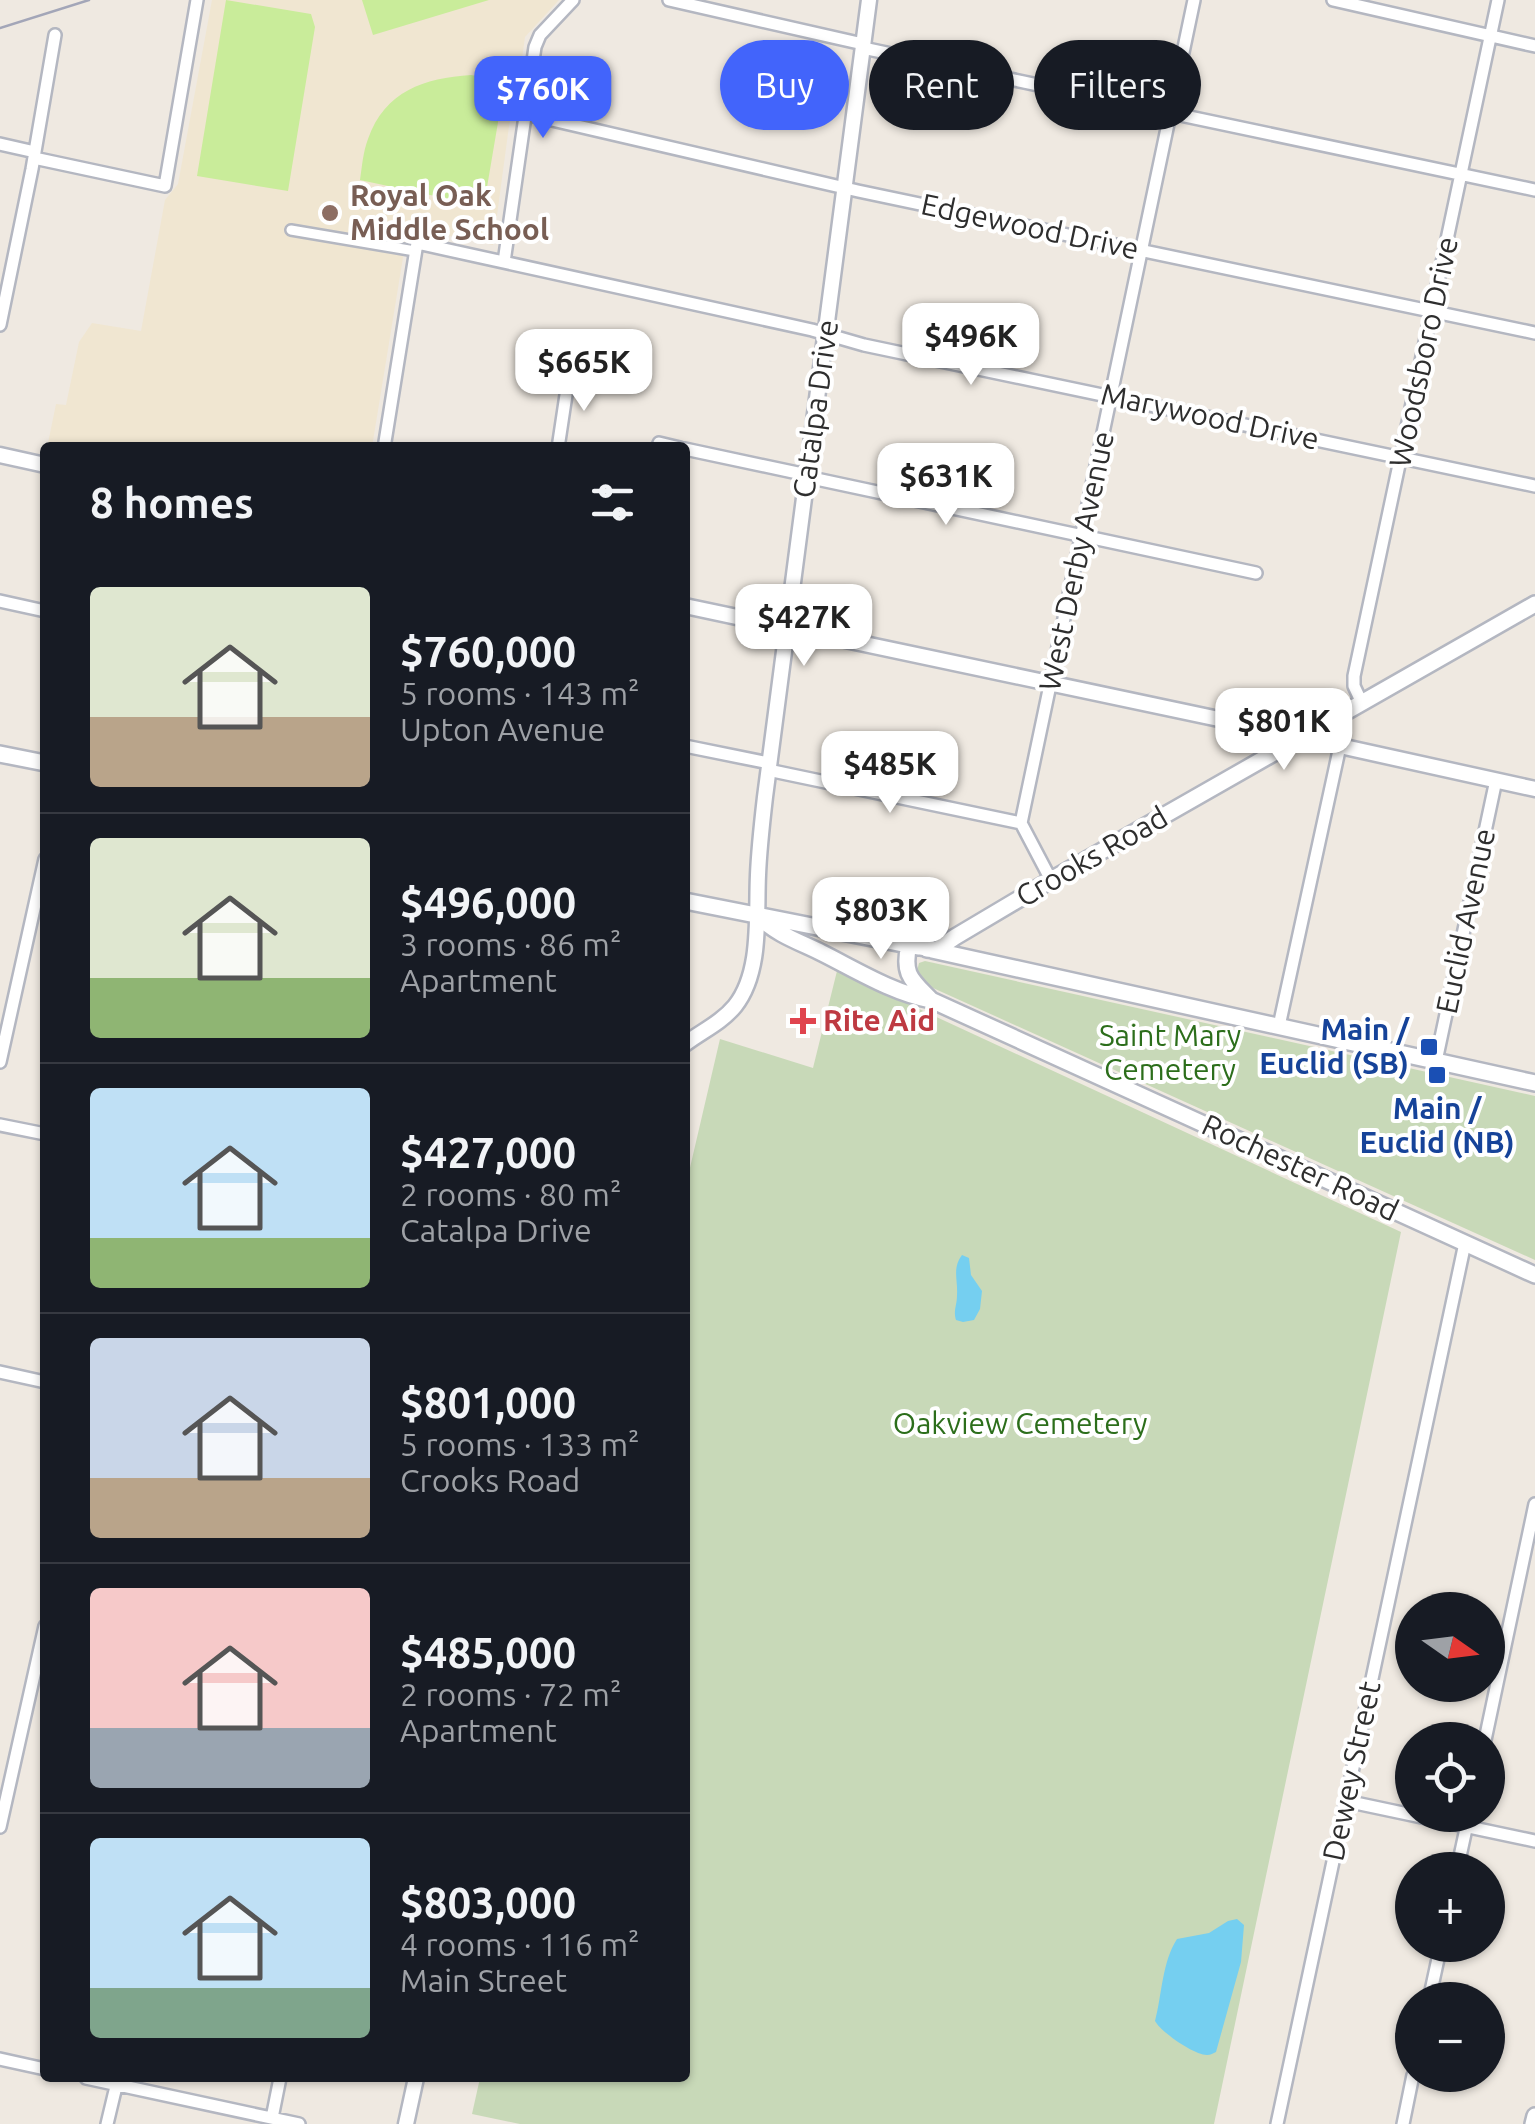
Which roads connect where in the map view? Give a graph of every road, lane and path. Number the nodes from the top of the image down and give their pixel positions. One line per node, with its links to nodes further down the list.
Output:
1 (197, 0): 18 (street)
2 (573, 0): 14 (street)
3 (669, 0): 11 (street)
4 (869, 0): 11 (street, Catalpa Drive)
5 (1194, 0): 10 (street, West Derby Avenue)
6 (1333, 0): 9 (street)
7 (1498, 0): 9 (street, Woodsboro Drive)
8 (54, 35): 18 (street)
9 (1490, 36): 12 (street); 19 (street, Woodsboro Drive)
10 (1186, 40)
11 (863, 46): 13 (street); 20 (street, Catalpa Drive)
12 (1535, 46)
13 (1034, 84)
14 (526, 114): 20 (street, Edgewood Drive); 25 (street)
15 (1201, 120): 19 (street)
16 (1167, 130): 24 (street, West Derby Avenue)
17 (0, 144): 18 (street)
18 (34, 155): 27 (street)
19 (1461, 174): 21 (street); 26 (street, Woodsboro Drive)
20 (845, 188): 24 (street, Edgewood Drive); 29 (street, Catalpa Drive)
21 (1535, 190)
22 (291, 230): 23 (street)
23 (416, 247): 25 (street, Marywood Drive); 32 (street)
24 (1142, 250): 26 (street, Edgewood Drive); 31 (street, West Derby Avenue)
25 (504, 262): 29 (street, Marywood Drive)
26 (1432, 311): 28 (street, Edgewood Drive); 36 (street, Woodsboro Drive)
27 (0, 326)
28 (1535, 333)
29 (826, 335): 31 (street, Marywood Drive); 38 (street, Catalpa Drive)
30 (569, 375): 33 (street)
31 (1111, 396): 36 (street, Marywood Drive); 40 (street, West Derby Avenue)
32 (385, 442)
33 (559, 442)
34 (690, 450): 38 (street)
35 (0, 456): 37 (street)
36 (1402, 458): 39 (street, Marywood Drive); 48 (street, Woodsboro Drive)
37 (40, 464)
38 (807, 476): 40 (street); 46 (street, Catalpa Drive)
39 (1535, 486)
40 (1082, 536): 41 (street); 47 (street, West Derby Avenue)
41 (1256, 572)
42 (0, 601): 45 (street)
43 (1535, 604): 48 (main road, Crooks Road)
44 (690, 607): 46 (street)
45 (40, 610)
46 (787, 628): 47 (street); 55 (street, Catalpa Drive)
47 (1051, 683): 50 (street); 58 (street, West Derby Avenue)
48 (1362, 703): 49 (main road, Crooks Road)
49 (1309, 733): 50 (main road, Crooks Road); 51 (street)
50 (1292, 742): 59 (main road, Crooks Road)
51 (1340, 746): 56 (street); 66 (street)
52 (690, 747): 55 (street)
53 (0, 754): 54 (main road)
54 (40, 763)
55 (769, 766): 58 (street); 62 (street, Catalpa Drive)
56 (1496, 780): 57 (street); 69 (street, Euclid Avenue)
57 (1535, 789)
58 (1021, 823): 59 (street)
59 (1051, 880): 64 (main road, Crooks Road)
60 (40, 881): 68 (street)
61 (690, 901): 62 (main road)
62 (757, 916): 63 (main road); 65 (main road, Rochester Road); 67 (street, Catalpa Drive)
63 (908, 945): 64 (main road); 65 (main road)
64 (936, 950): 66 (main road)
65 (931, 1000): 74 (main road, Rochester Road)
66 (1280, 1026): 69 (main road)
67 (690, 1041)
68 (2, 1045): 70 (street)
69 (1436, 1061): 71 (main road)
70 (0, 1062)
71 (1535, 1082)
72 (0, 1125): 73 (street)
73 (40, 1133)
74 (1465, 1243): 75 (main road, Rochester Road); 81 (street, Dewey Street)
75 (1535, 1275)
76 (0, 1372): 77 (street)
77 (40, 1381)
78 (1535, 1504): 80 (street)
79 (40, 1648): 83 (street)
80 (1489, 1722)
81 (1346, 1801): 82 (street); 98 (street, Dewey Street)
82 (1395, 1809)
83 (0, 1827)
84 (1505, 1832): 85 (street)
85 (1535, 1841)
86 (0, 2059): 87 (street)
87 (40, 2067)
88 (117, 2082): 95 (street)
89 (121, 2082): 94 (street)
90 (279, 2082): 94 (street)
91 (415, 2082): 97 (street)
92 (1410, 2092): 99 (street)
93 (1535, 2116): 100 (main road)
94 (272, 2118): 96 (street)
95 (107, 2124)
96 (300, 2124)
97 (406, 2124)
98 (1277, 2124)
99 (1403, 2124)
100 (1533, 2124)

